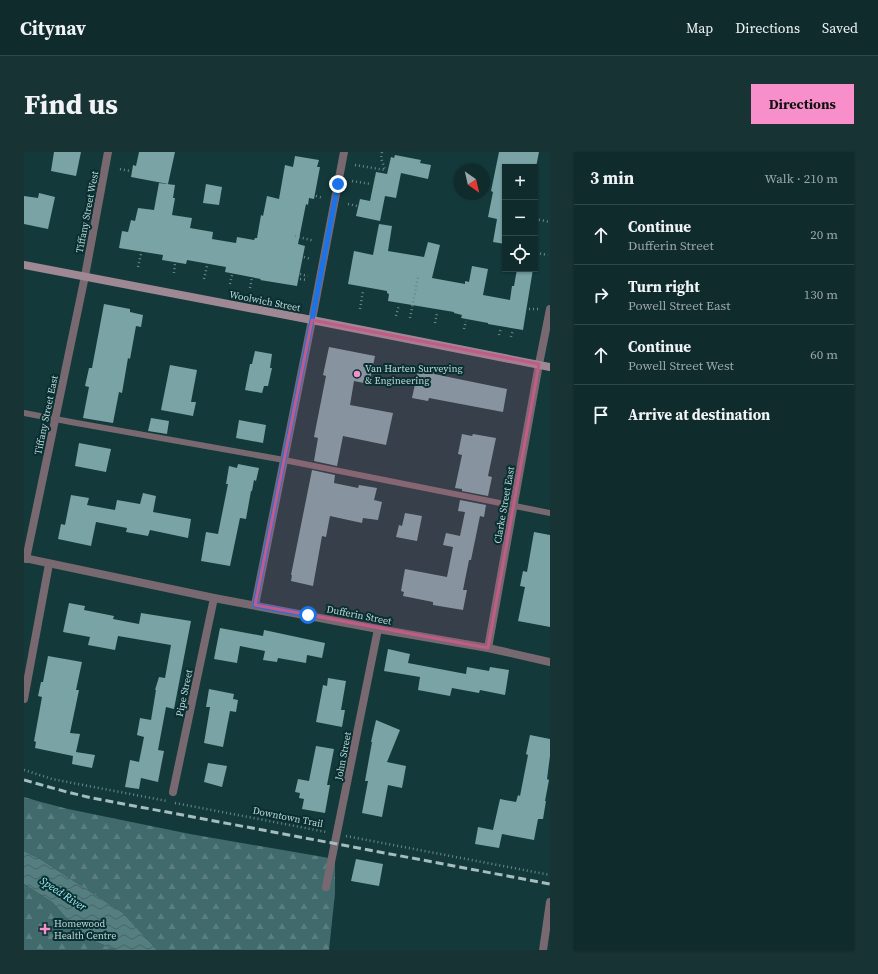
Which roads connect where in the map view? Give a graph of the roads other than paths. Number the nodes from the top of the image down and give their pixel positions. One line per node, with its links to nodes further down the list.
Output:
1 (108, 152): 4 (street, Tiffany Street West)
2 (344, 152): 6 (street)
3 (24, 265): 4 (main road, Woolwich Street)
4 (85, 276): 6 (main road, Woolwich Street); 10 (street, Tiffany Street East)
5 (550, 310): 7 (street, Clarke Street East)
6 (312, 320): 7 (main road, Woolwich Street); 11 (street)
7 (539, 364): 8 (main road, Woolwich Street); 12 (street, Clarke Street East)
8 (550, 366)
9 (24, 413): 10 (lane)
10 (55, 420): 11 (lane); 14 (street, Tiffany Street East)
11 (284, 460): 12 (lane); 17 (street)
12 (514, 506): 13 (lane); 19 (street, Clarke Street East)
13 (550, 513)
14 (25, 558): 15 (street, Dufferin Street)
15 (49, 564): 16 (street, Dufferin Street); 21 (street)
16 (214, 598): 17 (street, Dufferin Street); 22 (street, Pipe Street)
17 (255, 605): 18 (street, Dufferin Street)
18 (378, 629): 19 (street, Dufferin Street); 23 (street, John Street)
19 (488, 648): 20 (street, Dufferin Street)
20 (550, 662)
21 (24, 699)
22 (173, 792)
23 (326, 887)
24 (550, 902): 25 (street)
25 (543, 950)

